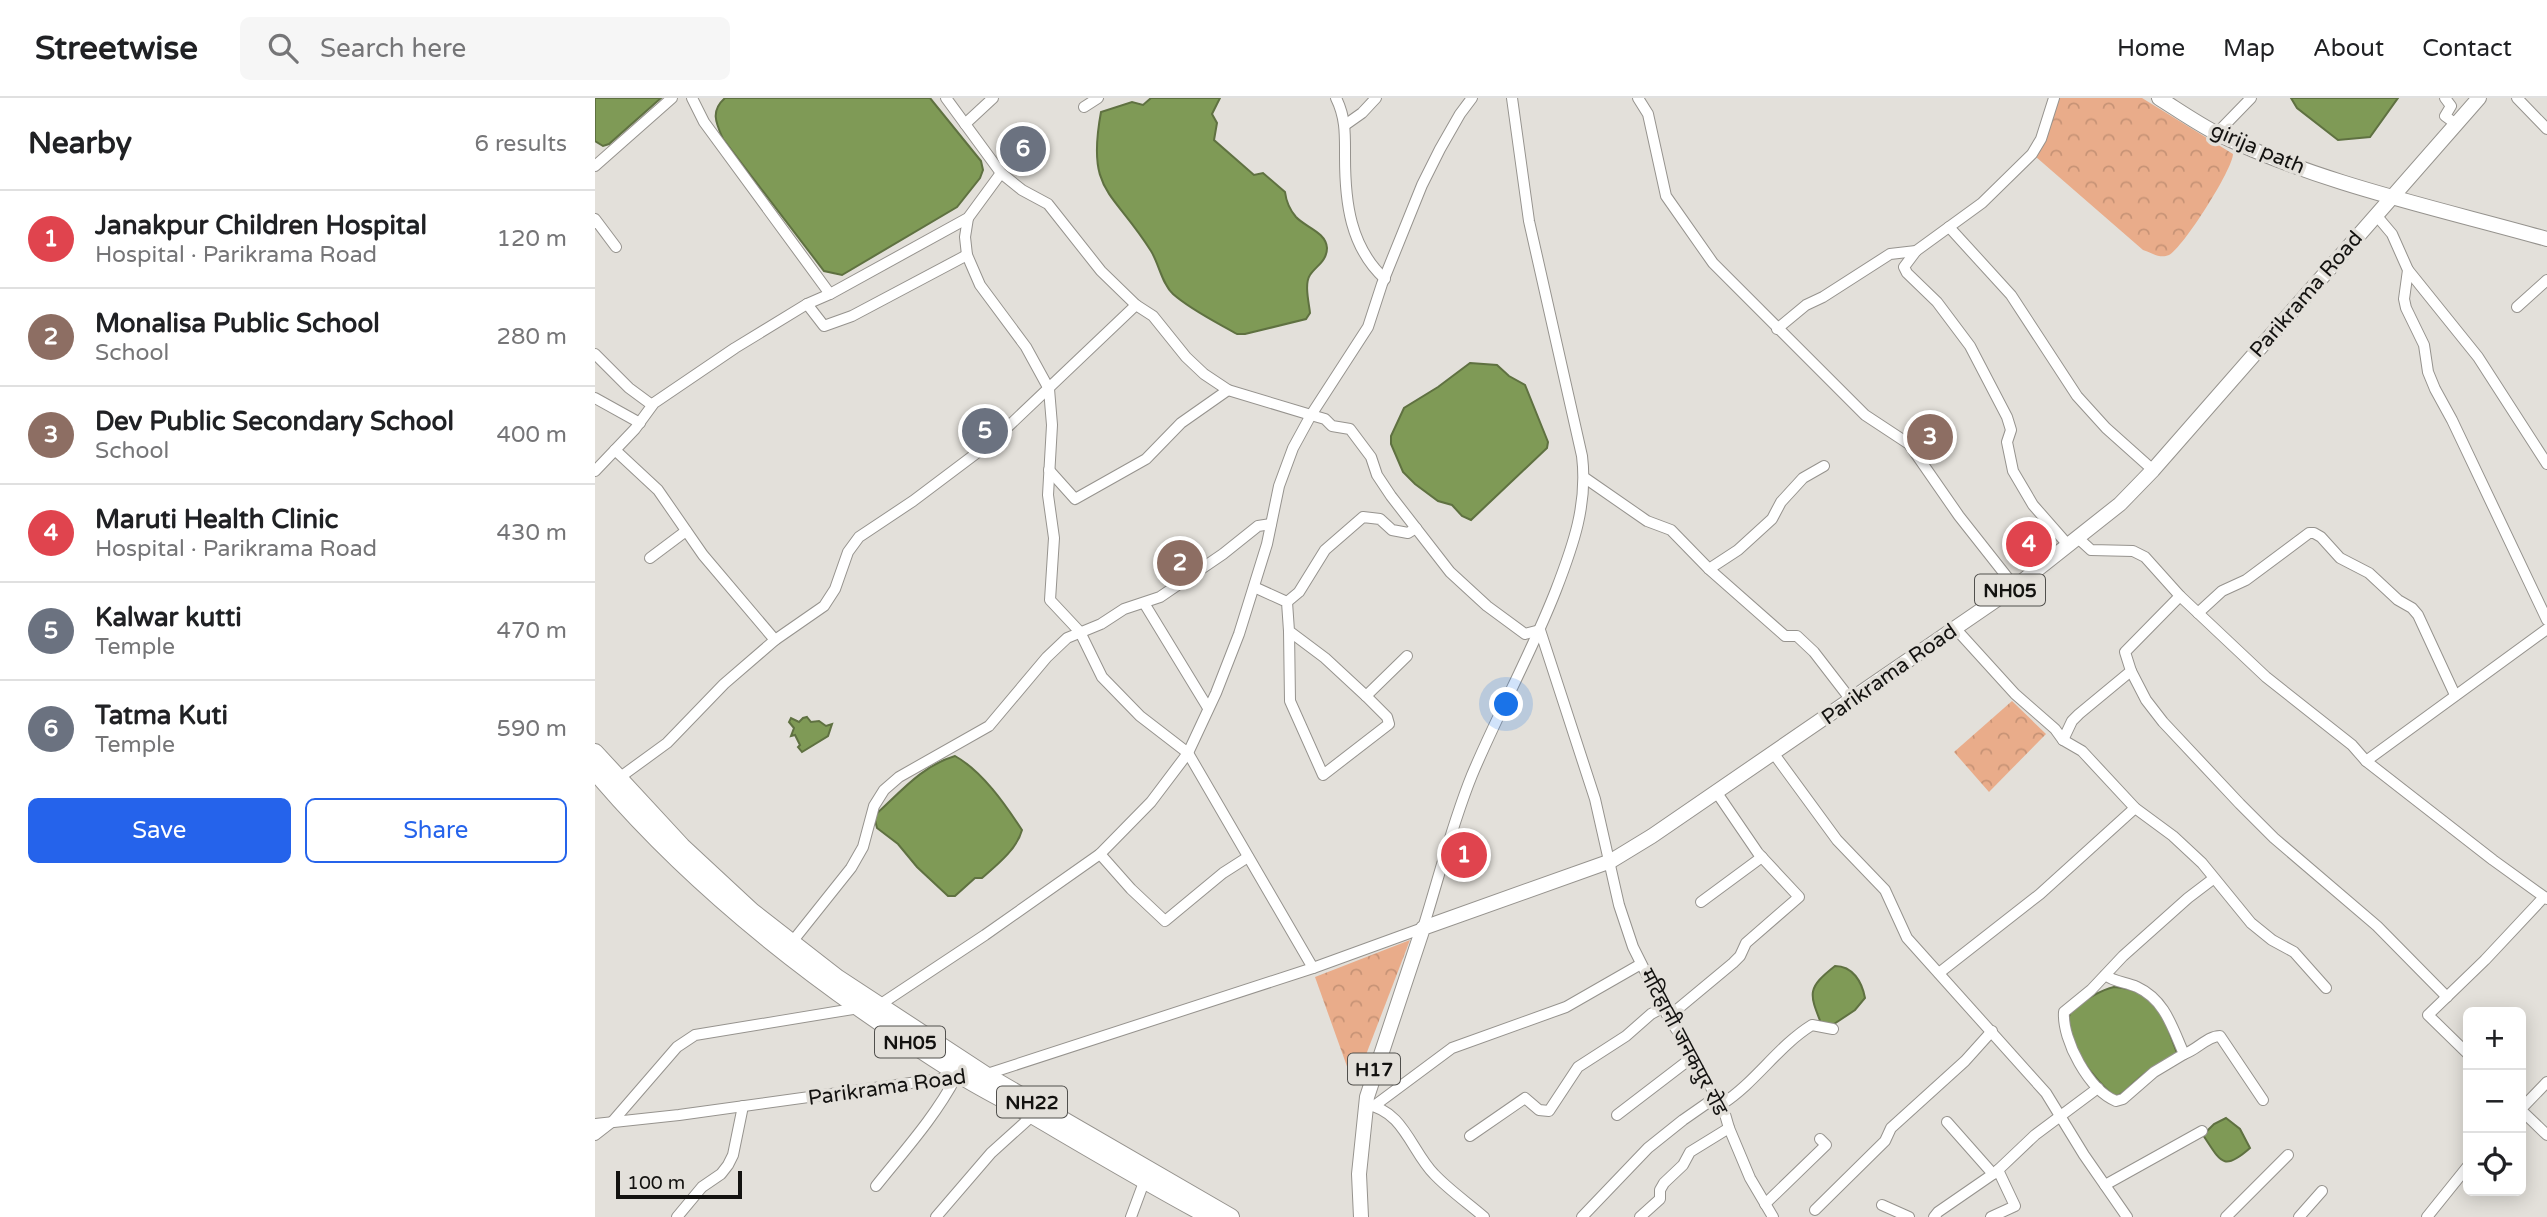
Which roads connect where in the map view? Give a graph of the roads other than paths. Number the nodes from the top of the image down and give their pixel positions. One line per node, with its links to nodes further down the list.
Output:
1 (672, 98): 24 (street)
2 (692, 98): 40 (street)
3 (946, 98): 18 (street)
4 (993, 98): 18 (street)
5 (1098, 98): 17 (street)
6 (1336, 98): 20 (street)
7 (1376, 98): 20 (street)
8 (1472, 98): 38 (street)
9 (1512, 98): 58 (street)
10 (1637, 98): 44 (street)
11 (2054, 98): 30 (street)
12 (2159, 98): 22 (main road, girija path)
13 (2251, 98): 22 (street)
14 (2445, 98): 19 (street)
15 (2479, 98): 19 (main road, Parikrama Road / NH05)
16 (2517, 98): 21 (street)
17 (1084, 107)
18 (965, 124): 25 (street)
19 (2456, 124): 26 (main road, Parikrama Road / NH05)
20 (1345, 125): 38 (street)
21 (2547, 129)
22 (2217, 133): 26 (main road, girija path)
23 (595, 149): 24 (street)
24 (599, 163)
25 (1001, 173): 28 (street); 42 (street)
26 (2392, 196): 27 (main road, Parikrama Road / NH05); 33 (main road, girija path)
27 (2376, 215): 37 (street); 56 (main road, Parikrama Road / NH05)
28 (968, 218): 36 (street); 40 (street)
29 (595, 219): 31 (street)
30 (1949, 227): 35 (street); 56 (street)
31 (604, 230): 32 (street); 34 (street)
32 (595, 239)
33 (2547, 239)
34 (616, 247)
35 (1916, 251): 44 (street); 62 (street)
36 (967, 255): 41 (street); 46 (street)
37 (2408, 270): 53 (street); 71 (street)
38 (1385, 279): 50 (street)
39 (2547, 279): 43 (street)
40 (830, 294): 41 (street)
41 (807, 304): 49 (street)
42 (1136, 305): 46 (street); 47 (street)
43 (2517, 307)
44 (1777, 329): 66 (street)
45 (595, 354): 49 (street)
46 (1049, 389): 55 (street); 77 (street)
47 (1228, 390): 50 (street); 55 (street)
48 (595, 398): 51 (street)
49 (652, 405): 51 (street)
50 (1311, 415): 59 (street); 60 (street)
51 (640, 423): 52 (street)
52 (615, 450): 57 (street); 61 (street)
53 (2547, 464)
54 (1823, 466): 64 (street)
55 (1049, 470): 76 (street)
56 (2154, 470): 62 (main road, Parikrama Road / NH05)
57 (595, 471)
58 (1585, 478): 64 (street); 74 (street)
59 (1271, 524): 65 (street); 69 (street)
60 (1416, 528): 68 (street); 74 (street)
61 (686, 531): 63 (street); 77 (street)
62 (2074, 542): 66 (main road, Parikrama Road / NH05); 67 (street)
63 (650, 558)
64 (1709, 569): 82 (street)
65 (1254, 587): 68 (street); 83 (street)
66 (2015, 587): 72 (main road, Parikrama Road / NH05)
67 (2180, 596): 70 (street); 79 (street)
68 (1287, 602): 75 (street)
69 (1144, 603): 76 (street); 83 (street)
70 (2198, 613): 80 (street); 88 (street)
71 (2547, 620)
72 (1955, 628): 82 (main road, Parikrama Road / NH05); 84 (street)
73 (2547, 629): 80 (street)
74 (1541, 630): 96 (street, मटिहानी जनकपुर रोड); 100 (street)
75 (1289, 631): 81 (street); 81 (street)
76 (1080, 632): 86 (street); 101 (street)
77 (775, 640): 90 (street)
78 (1407, 656): 81 (street)
79 (2130, 671): 84 (street); 107 (street)
80 (2455, 695): 88 (street)
81 (1366, 696)
82 (1851, 700): 87 (main road, Parikrama Road / NH05)
83 (1208, 708): 86 (street)
84 (2063, 740): 92 (street)
85 (595, 752): 90 (highway, NH22)
86 (1188, 753): 93 (street); 94 (street)
87 (1774, 754): 91 (main road, Parikrama Road / NH05); 104 (street)
88 (2366, 761): 98 (street)
89 (595, 772): 101 (highway, NH22)
90 (619, 778): 101 (highway, NH22)
91 (1717, 793): 95 (street); 96 (main road, Parikrama Road / NH05)
92 (2134, 808): 97 (street); 104 (street)
93 (1100, 854): 94 (street); 108 (street)
94 (1248, 857): 103 (street)
95 (1762, 857): 99 (street); 110 (street)
96 (1611, 861): 100 (main road, Parikrama Road / NH05); 102 (street, मटिहानी जनकपुर रोड)
97 (2213, 879): 105 (street); 106 (street)
98 (2546, 898): 107 (street)
99 (1702, 902)
100 (1423, 928): 103 (street, NH05); 123 (main road, H17)
101 (788, 947): 108 (highway, NH22); 109 (highway, NH22)
102 (1641, 964): 110 (street, मटिहानी जनकपुर रोड); 123 (street)
103 (1313, 968): 116 (street, Parikrama Road / NH05)
104 (1939, 973): 112 (street)
105 (2105, 975): 114 (street); 119 (street)
106 (2326, 988)
107 (2447, 997): 113 (street)
108 (881, 1004): 109 (street); 116 (highway, NH22)
109 (860, 1008): 117 (highway, NH05); 129 (street, NH05)
110 (1666, 1012): 115 (street, मटिहानी जनकपुर रोड); 136 (street)
111 (1833, 1029): 121 (street)
112 (1992, 1031): 128 (street); 147 (street)
113 (2463, 1050)
114 (2184, 1054): 119 (street); 120 (street)
115 (1694, 1056): 121 (street, मटिहानी जनकपुर रोड); 126 (street)
116 (986, 1074): 117 (street, Parikrama Road / NH05); 152 (highway, NH22)
117 (958, 1076): 124 (street, Parikrama Road); 127 (highway, NH22); 143 (street)
118 (2547, 1082): 122 (street)
119 (2098, 1088): 128 (street)
120 (2263, 1100)
121 (1719, 1101): 132 (street, मटिहानी जनकपुर रोड); 155 (street)
122 (2526, 1102)
123 (1369, 1105): 153 (main road, H17); 154 (street)
124 (743, 1106): 129 (street, Parikrama Road); 148 (street)
125 (2526, 1111): 135 (street)
126 (1617, 1115)
127 (1033, 1116): 141 (highway, NH22); 149 (street)
128 (2060, 1116): 139 (street); 142 (street)
129 (613, 1121): 131 (street, Parikrama Road); 134 (street, NH05)
130 (1947, 1122): 139 (street)
131 (595, 1124)
132 (1728, 1128): 145 (street, मटिहानी जनकपुर रोड); 156 (street)
133 (2202, 1131): 142 (street)
134 (595, 1135)
135 (2547, 1135)
136 (1470, 1136)
137 (1820, 1139): 145 (street)
138 (2288, 1155): 162 (street)
139 (1995, 1172): 159 (street); 160 (street)
140 (2463, 1172): 164 (street)
141 (1144, 1182): 150 (street); 151 (highway, NH22)
142 (2105, 1185): 161 (street)
143 (876, 1186)
144 (2322, 1191): 163 (street)
145 (1765, 1204): 157 (street, मटिहानी जनकपुर रोड)
146 (1882, 1205): 158 (street)
147 (1815, 1210)
148 (677, 1217)
149 (936, 1217)
150 (1131, 1217)
151 (1210, 1217)
152 (1231, 1217)
153 (1361, 1217)
154 (1485, 1217)
155 (1582, 1217)
156 (1640, 1217)
157 (1773, 1217)
158 (1909, 1217)
159 (1934, 1217)
160 (1991, 1217)
161 (2127, 1217)
162 (2226, 1217)
163 (2299, 1217)
164 (2427, 1217)

